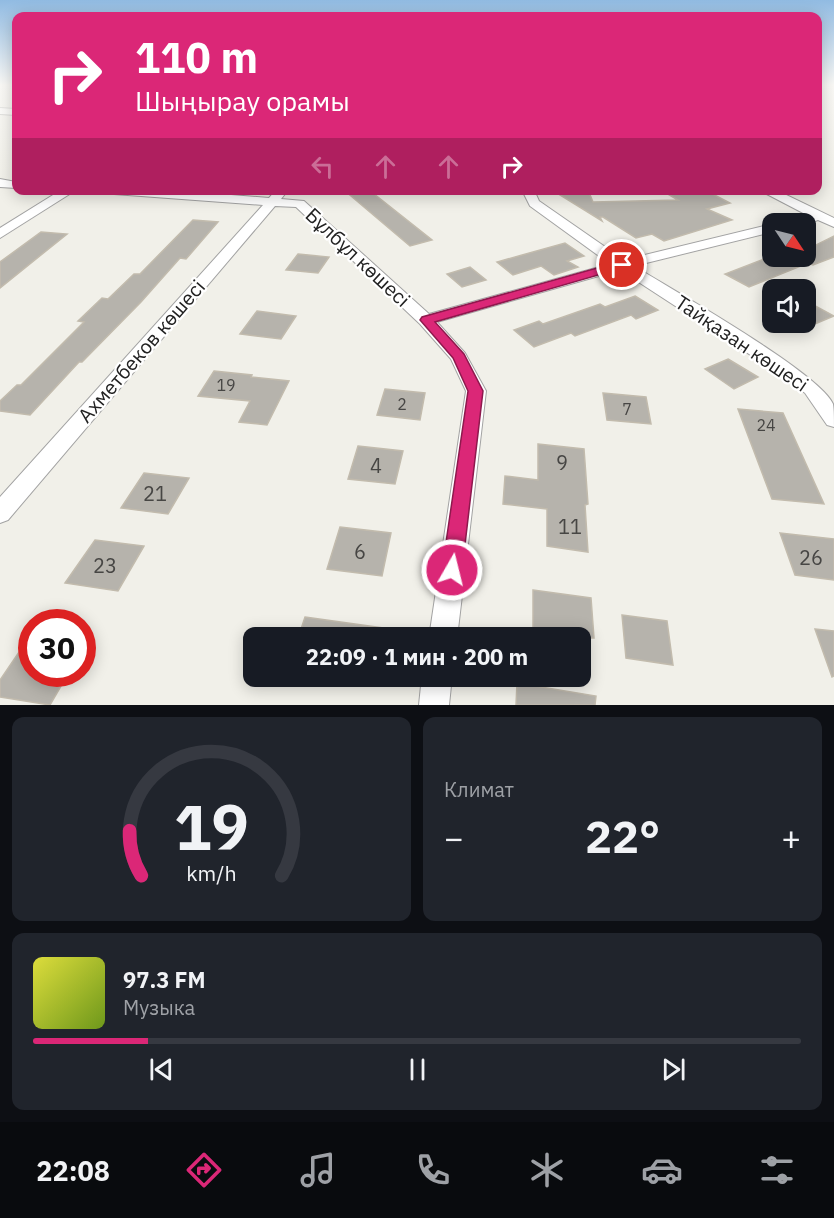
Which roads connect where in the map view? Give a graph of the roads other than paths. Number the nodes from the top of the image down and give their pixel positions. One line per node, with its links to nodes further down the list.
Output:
1 (62, 195): 8 (street)
2 (278, 195): 10 (street, Бұлбұл көшесі); 12 (street, Ахметбеков көшесі)
3 (530, 195): 9 (street, Тайқазан көшесі)
4 (775, 195): 5 (street)
5 (818, 216): 6 (street)
6 (834, 223)
7 (762, 230): 9 (street)
8 (0, 234)
9 (622, 265): 10 (street); 11 (street, Тайқазан көшесі)
10 (426, 320): 13 (street, Бұлбұл көшесі)
11 (834, 420)
12 (0, 513)
13 (444, 627)
14 (436, 687): 15 (street)
15 (434, 705)

